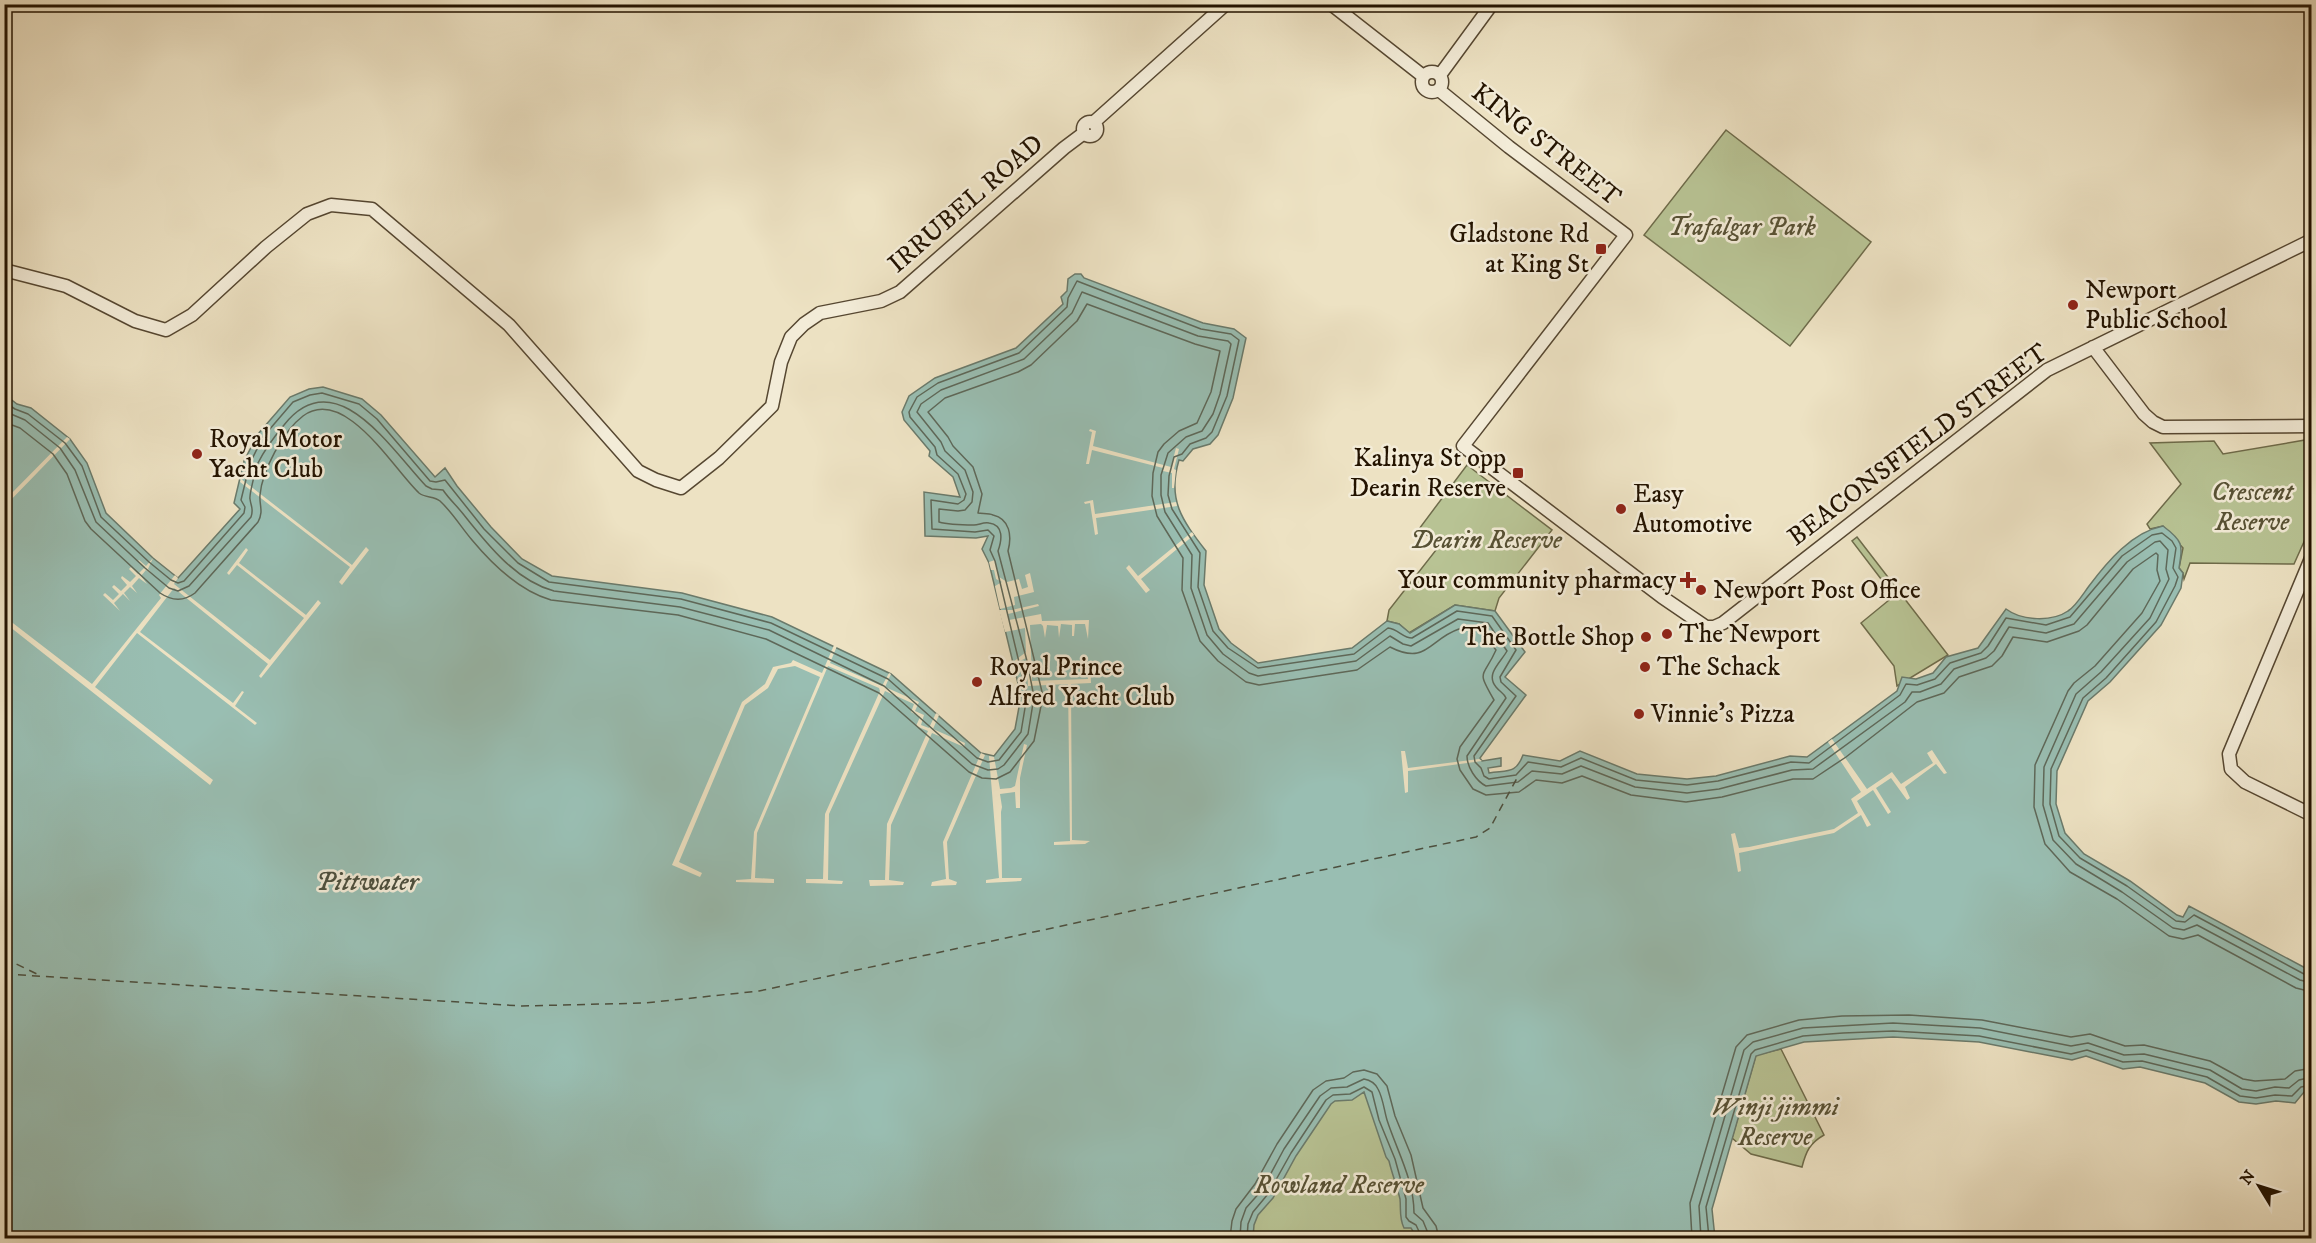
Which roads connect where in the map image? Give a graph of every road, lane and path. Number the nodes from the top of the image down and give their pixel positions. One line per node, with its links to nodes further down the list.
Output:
1 (1226, 4): 8 (street, IRRUBEL ROAD)
2 (1331, 4): 5 (street)
3 (1492, 4): 4 (street)
4 (1440, 75): 5 (street); 6 (street)
5 (1423, 76): 6 (street)
6 (1439, 90): 11 (street, KING STREET)
7 (2312, 240): 9 (street, BEACONSFIELD STREET)
8 (4, 270)
9 (2093, 347): 10 (street); 11 (street, BEACONSFIELD STREET)
10 (2312, 426)
11 (1463, 446)
12 (2312, 556): 13 (street)
13 (2312, 815)

